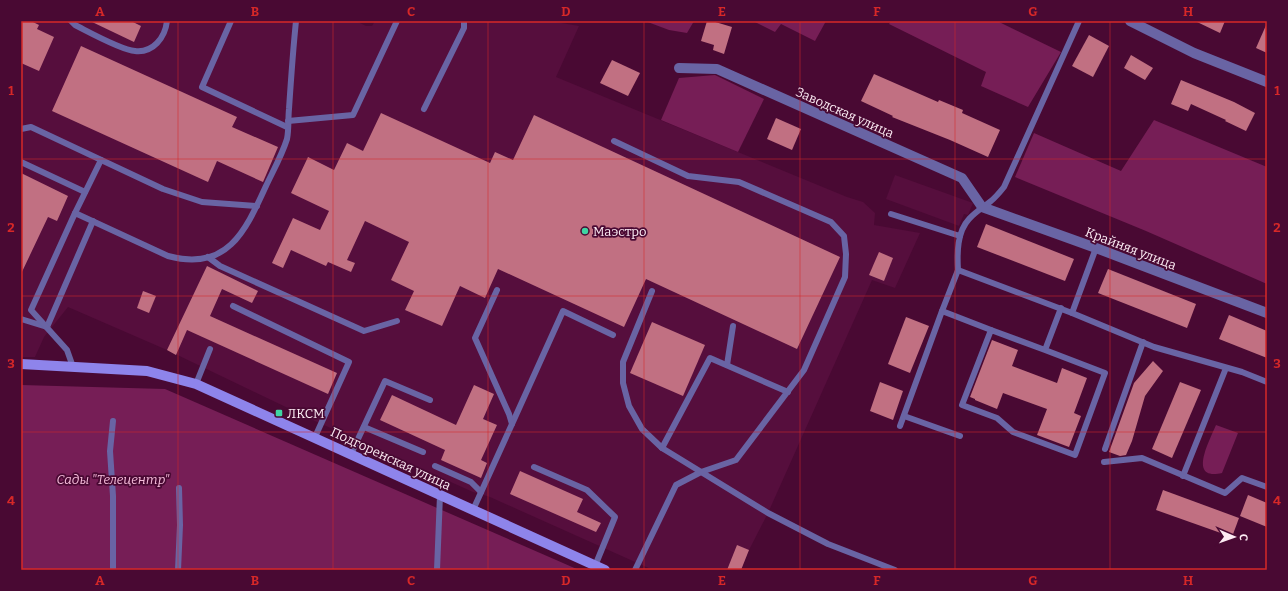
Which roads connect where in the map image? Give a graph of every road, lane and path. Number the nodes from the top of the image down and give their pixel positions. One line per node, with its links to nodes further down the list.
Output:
1 (71, 21): 2 (lane)
2 (167, 21)
3 (232, 21): 12 (lane)
4 (296, 21): 12 (lane)
5 (397, 21): 12 (lane)
6 (464, 21): 11 (lane)
7 (1079, 21): 19 (lane)
8 (1130, 21): 10 (street)
9 (679, 68): 19 (street, Заводская улица)
10 (1267, 82)
11 (424, 109)
12 (287, 124): 18 (lane)
13 (21, 130): 15 (lane)
14 (614, 141): 49 (lane)
15 (101, 160): 17 (lane); 18 (lane)
16 (21, 162): 17 (lane)
17 (85, 192): 20 (lane)
18 (257, 206): 25 (lane)
19 (984, 208): 23 (lane); 24 (street, Крайняя улица)
20 (75, 213): 22 (lane); 37 (lane)
21 (891, 214): 23 (lane)
22 (93, 221): 25 (lane); 37 (lane)
23 (960, 236): 26 (lane)
24 (1096, 248): 32 (lane); 33 (street, Крайняя улица)
25 (208, 257): 35 (lane)
26 (958, 270): 30 (lane); 31 (lane)
27 (497, 290): 53 (lane)
28 (652, 291): 58 (lane)
29 (232, 306): 57 (lane)
30 (1061, 308): 32 (lane); 42 (lane)
31 (942, 311): 38 (lane); 51 (lane)
32 (1072, 313): 40 (lane)
33 (1267, 313)
34 (21, 320): 37 (lane)
35 (397, 321)
36 (733, 326): 44 (lane)
37 (46, 327): 45 (lane)
38 (991, 330): 42 (lane); 42 (lane)
39 (613, 335): 53 (lane)
40 (1142, 342): 46 (lane); 59 (lane)
41 (210, 349): 48 (lane)
42 (1045, 350)
43 (21, 364): 45 (street, Подгоренская улица)
44 (727, 365): 49 (lane); 58 (lane)
45 (73, 367): 48 (street, Подгоренская улица)
46 (1226, 368): 47 (lane); 66 (lane)
47 (1267, 382)
48 (196, 384): 57 (street, Подгоренская улица)
49 (788, 392): 65 (lane)
50 (430, 400): 54 (lane)
51 (904, 416): 55 (lane); 56 (lane)
52 (114, 422): 73 (lane)
53 (512, 424): 69 (lane)
54 (364, 426): 60 (lane); 61 (lane)
55 (900, 426)
56 (960, 436)
57 (316, 437): 61 (street, Подгоренская улица)
58 (662, 448): 65 (lane)
59 (1105, 448)
60 (423, 452)
61 (351, 454): 70 (street, Подгоренская улица)
62 (1104, 462): 66 (lane)
63 (435, 466): 69 (lane)
64 (534, 467): 72 (lane)
65 (701, 472): 76 (lane); 77 (lane)
66 (1183, 476): 67 (lane)
67 (1267, 487)
68 (179, 488): 74 (lane)
69 (481, 492): 71 (lane)
70 (440, 495): 71 (street, Подгоренская улица); 75 (lane)
71 (473, 510): 72 (street, Подгоренская улица)
72 (600, 568)
73 (114, 570)
74 (178, 570)
75 (437, 570)
76 (635, 570)
77 (895, 570)

